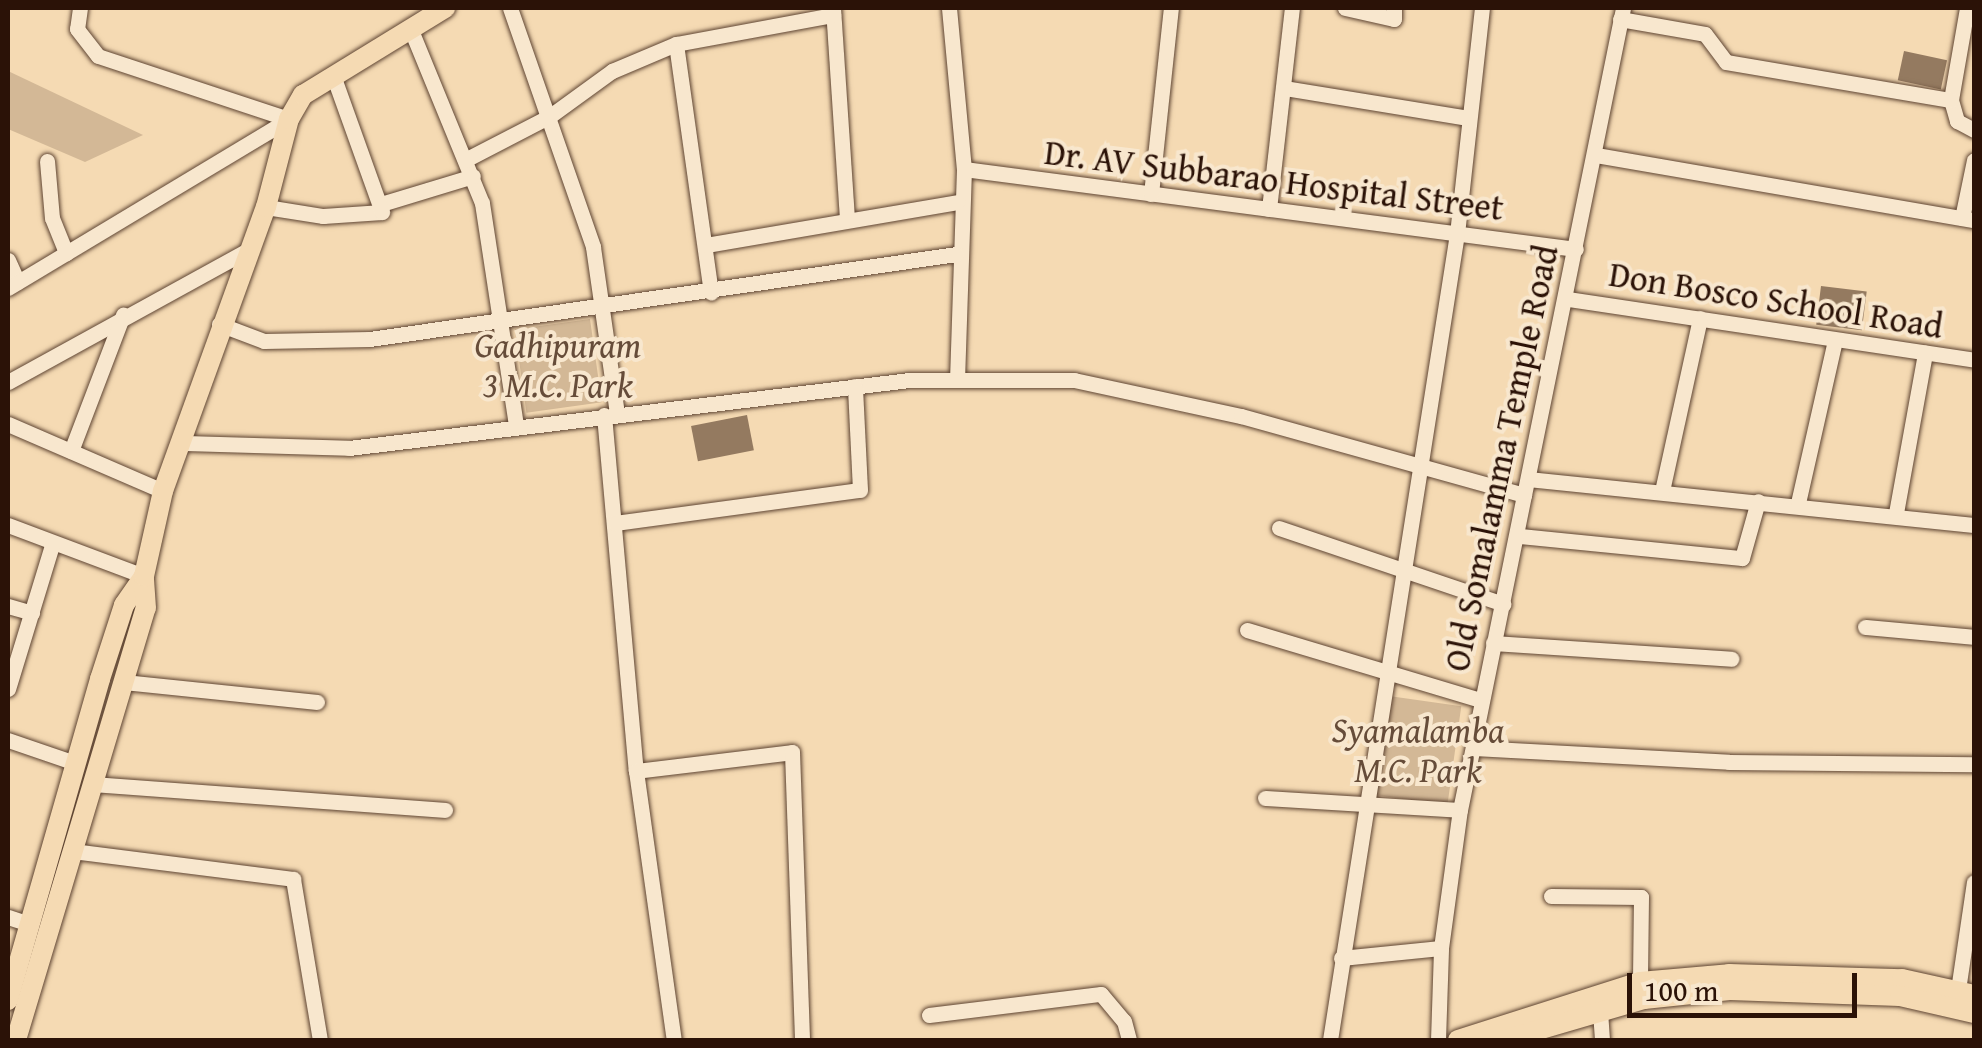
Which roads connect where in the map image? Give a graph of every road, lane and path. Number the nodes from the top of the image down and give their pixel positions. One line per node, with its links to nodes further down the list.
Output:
1 (80, 8): 22 (street)
2 (445, 8): 13 (main road)
3 (510, 8): 20 (street)
4 (949, 8): 28 (street)
5 (1171, 8): 30 (street)
6 (1292, 8): 18 (street)
7 (1344, 8): 8 (street)
8 (1394, 8)
9 (1482, 8): 21 (street)
10 (1970, 8): 15 (street)
11 (833, 11): 14 (street); 35 (street)
12 (1621, 14): 19 (street); 24 (street, Old Somalamma Temple Road)
13 (411, 30): 16 (main road); 25 (street)
14 (676, 44): 20 (street); 38 (street)
15 (1955, 76): 17 (street); 19 (street)
16 (334, 78): 22 (main road); 32 (street)
17 (1974, 78)
18 (1284, 88): 21 (street); 34 (street)
19 (1951, 100): 23 (street)
20 (550, 116): 25 (street); 47 (street)
21 (1469, 118): 37 (street)
22 (289, 119): 33 (main road); 41 (street)
23 (1974, 130)
24 (1596, 155): 36 (street); 40 (street, Old Somalamma Temple Road)
25 (465, 160): 29 (street)
26 (1974, 160): 36 (street)
27 (47, 161): 41 (street)
28 (964, 169): 30 (street, Dr. AV Subbarao Hospital Street); 31 (street)
29 (473, 176): 32 (street); 50 (street)
30 (1151, 194): 34 (street, Dr. AV Subbarao Hospital Street)
31 (957, 202): 35 (street); 42 (street)
32 (381, 204): 33 (street)
33 (266, 207): 39 (main road)
34 (1269, 209): 37 (street, Dr. AV Subbarao Hospital Street)
35 (848, 218): 38 (street)
36 (1968, 219)
37 (1457, 234): 40 (street, Dr. AV Subbarao Hospital Street); 63 (street)
38 (706, 245): 45 (street)
39 (250, 249): 48 (street); 51 (main road)
40 (1576, 249): 46 (street, Old Somalamma Temple Road)
41 (66, 252): 44 (street)
42 (956, 254): 45 (street); 55 (street)
43 (8, 260): 44 (street)
44 (12, 285)
45 (712, 293): 47 (street)
46 (1568, 300): 49 (street, Don Bosco School Road); 64 (street, Old Somalamma Temple Road)
47 (604, 309): 50 (street); 58 (street)
48 (123, 314): 56 (street); 62 (street)
49 (1700, 318): 52 (street, Don Bosco School Road); 65 (street)
50 (505, 323): 51 (street); 60 (street)
51 (220, 324): 61 (main road)
52 (1834, 340): 53 (street, Don Bosco School Road); 68 (street)
53 (1925, 353): 54 (street, Don Bosco School Road); 69 (street)
54 (1974, 360)
55 (957, 379): 57 (street); 63 (street)
56 (8, 382)
57 (854, 386): 58 (street); 70 (street)
58 (610, 414): 60 (street); 70 (street)
59 (8, 424): 62 (street)
60 (516, 426): 61 (street)
61 (184, 443): 66 (main road)
62 (72, 451): 66 (street)
63 (1420, 466): 64 (street); 76 (street)
64 (1526, 487): 65 (street); 74 (street, Old Somalamma Temple Road)
65 (1662, 491): 67 (street)
66 (163, 492): 77 (main road)
67 (1758, 501): 68 (street); 74 (street)
68 (1798, 504): 69 (street)
69 (1896, 513): 71 (street)
70 (615, 523): 96 (street)
71 (1974, 524)
72 (8, 525): 75 (street)
73 (1279, 528): 76 (street)
74 (1520, 536): 78 (street, Old Somalamma Temple Road)
75 (52, 545): 77 (street); 80 (street)
76 (1402, 572): 78 (street); 87 (street)
77 (144, 576): 88 (main road); 94 (main road)
78 (1503, 604): 84 (street, Old Somalamma Temple Road)
79 (8, 606): 80 (street)
80 (32, 612): 85 (street)
81 (1865, 628): 83 (street)
82 (1248, 630): 87 (street)
83 (1974, 637)
84 (1493, 643): 86 (street); 90 (street, Old Somalamma Temple Road)
85 (13, 654): 89 (street)
86 (1732, 658)
87 (1384, 674): 90 (street); 99 (street)
88 (124, 682): 91 (street); 97 (main road)
89 (8, 688)
90 (1481, 700): 93 (street, Old Somalamma Temple Road)
91 (318, 702)
92 (8, 740): 94 (street)
93 (1474, 748): 95 (street); 101 (street, Old Somalamma Temple Road)
94 (75, 763): 106 (main road)
95 (1974, 764)
96 (636, 771): 117 (street); 118 (street)
97 (93, 784): 100 (street); 102 (main road)
98 (1265, 798): 99 (street)
99 (1366, 804): 101 (street); 108 (street)
100 (444, 810)
101 (1460, 810): 107 (street, Old Somalamma Temple Road)
102 (72, 851): 115 (main road); 116 (street)
103 (1974, 882): 110 (street)
104 (1551, 896): 109 (street)
105 (8, 917): 106 (street)
106 (29, 924): 111 (main road)
107 (1441, 948): 108 (street); 121 (street, Old Somalamma Temple Road)
108 (1341, 958): 120 (street)
109 (1640, 982): 110 (main road); 122 (main road)
110 (1966, 993)
111 (8, 996)
112 (1600, 1011): 113 (main road); 123 (main road); 124 (street)
113 (1974, 1013)
114 (929, 1015): 119 (street)
115 (16, 1040)
116 (320, 1040)
117 (674, 1040)
118 (802, 1040)
119 (1128, 1040)
120 (1330, 1040)
121 (1438, 1040)
122 (1458, 1040)
123 (1504, 1040)
124 (1602, 1040)

